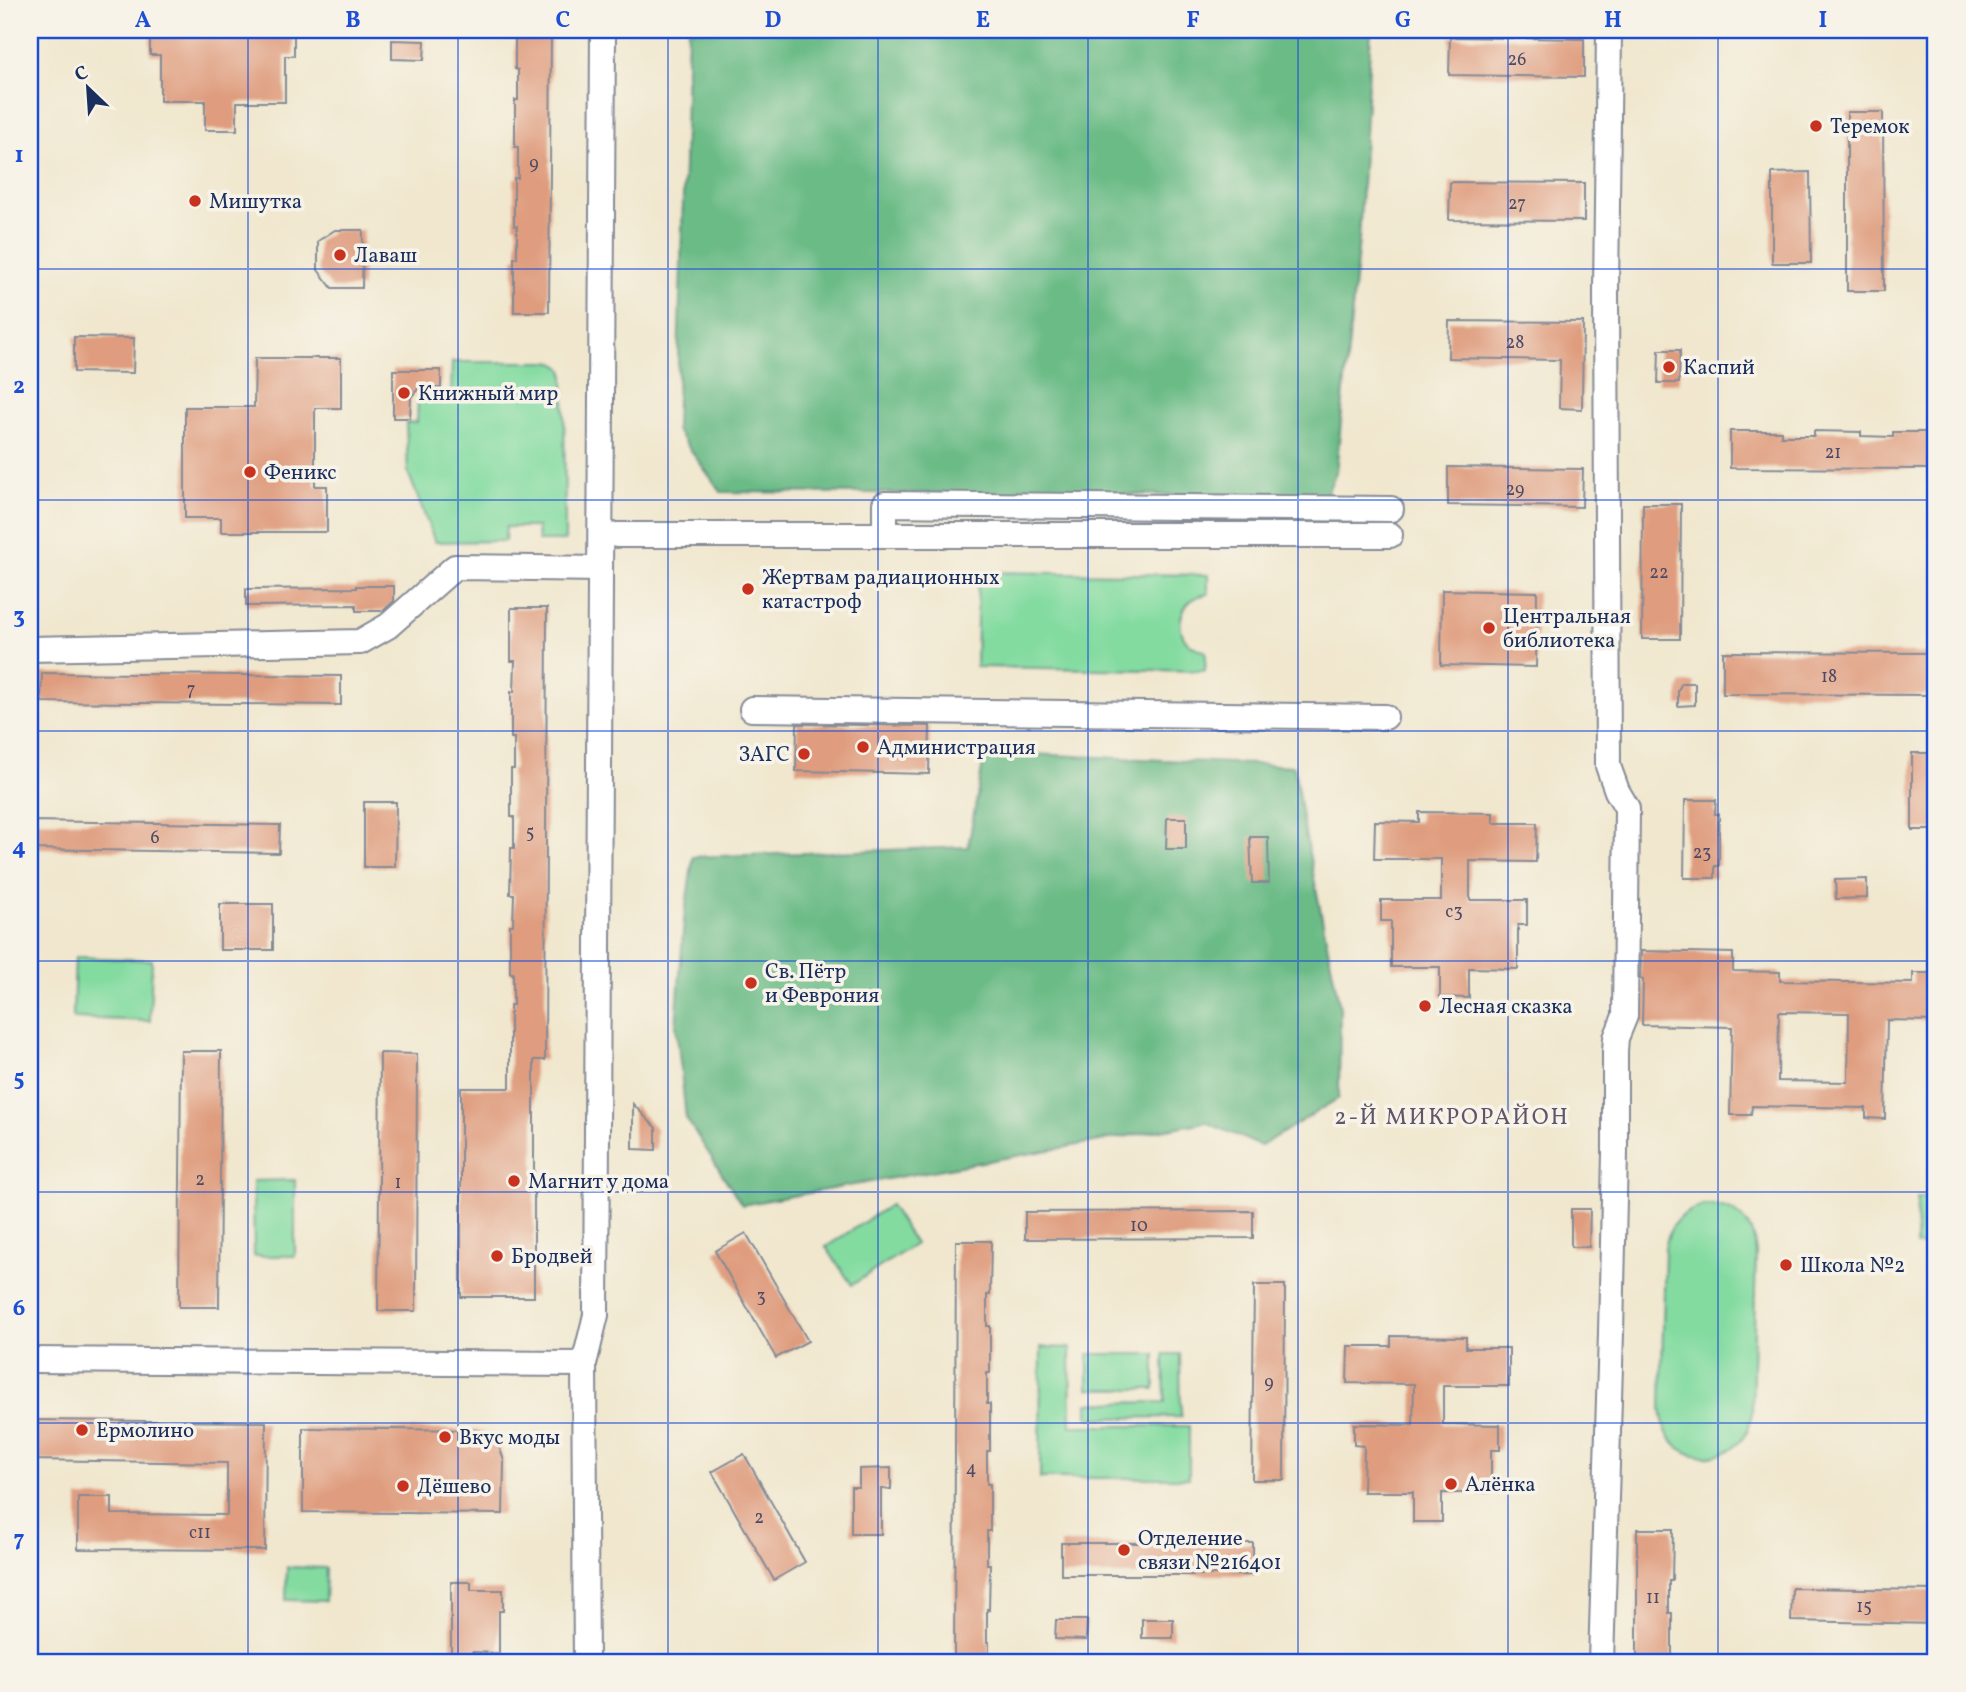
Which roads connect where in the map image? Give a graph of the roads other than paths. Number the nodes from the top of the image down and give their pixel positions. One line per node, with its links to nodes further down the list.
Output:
1 (603, 30): 7 (street)
2 (1609, 30): 13 (street)
3 (1391, 509): 5 (street)
4 (617, 535): 5 (street)
5 (885, 535): 6 (street)
6 (1390, 535)
7 (600, 569): 8 (street); 12 (street)
8 (30, 649)
9 (752, 709): 10 (street)
10 (1385, 717)
11 (30, 1360): 12 (street)
12 (584, 1364): 14 (street)
13 (1601, 1659)
14 (586, 1662)

